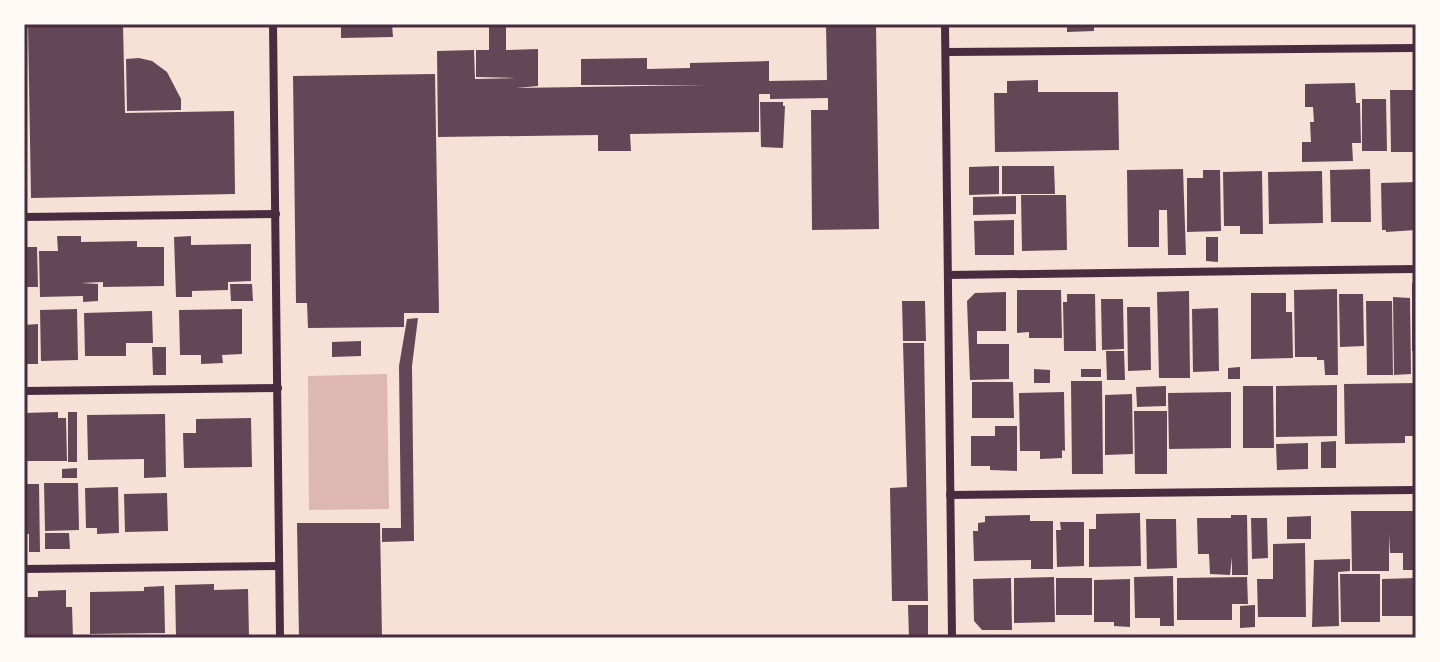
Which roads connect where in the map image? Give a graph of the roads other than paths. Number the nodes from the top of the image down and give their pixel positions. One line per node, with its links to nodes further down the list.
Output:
1 (273, 24): 5 (street)
2 (945, 24): 4 (street)
3 (1416, 48): 4 (street)
4 (946, 52): 8 (street)
5 (276, 214): 6 (street); 9 (street)
6 (24, 217)
7 (1416, 269): 8 (street)
8 (948, 275): 12 (street)
9 (278, 388): 10 (street); 13 (street)
10 (24, 391)
11 (1416, 490): 12 (street)
12 (950, 495): 16 (street)
13 (279, 566): 14 (street); 15 (street)
14 (24, 569)
15 (280, 638)
16 (952, 638)

